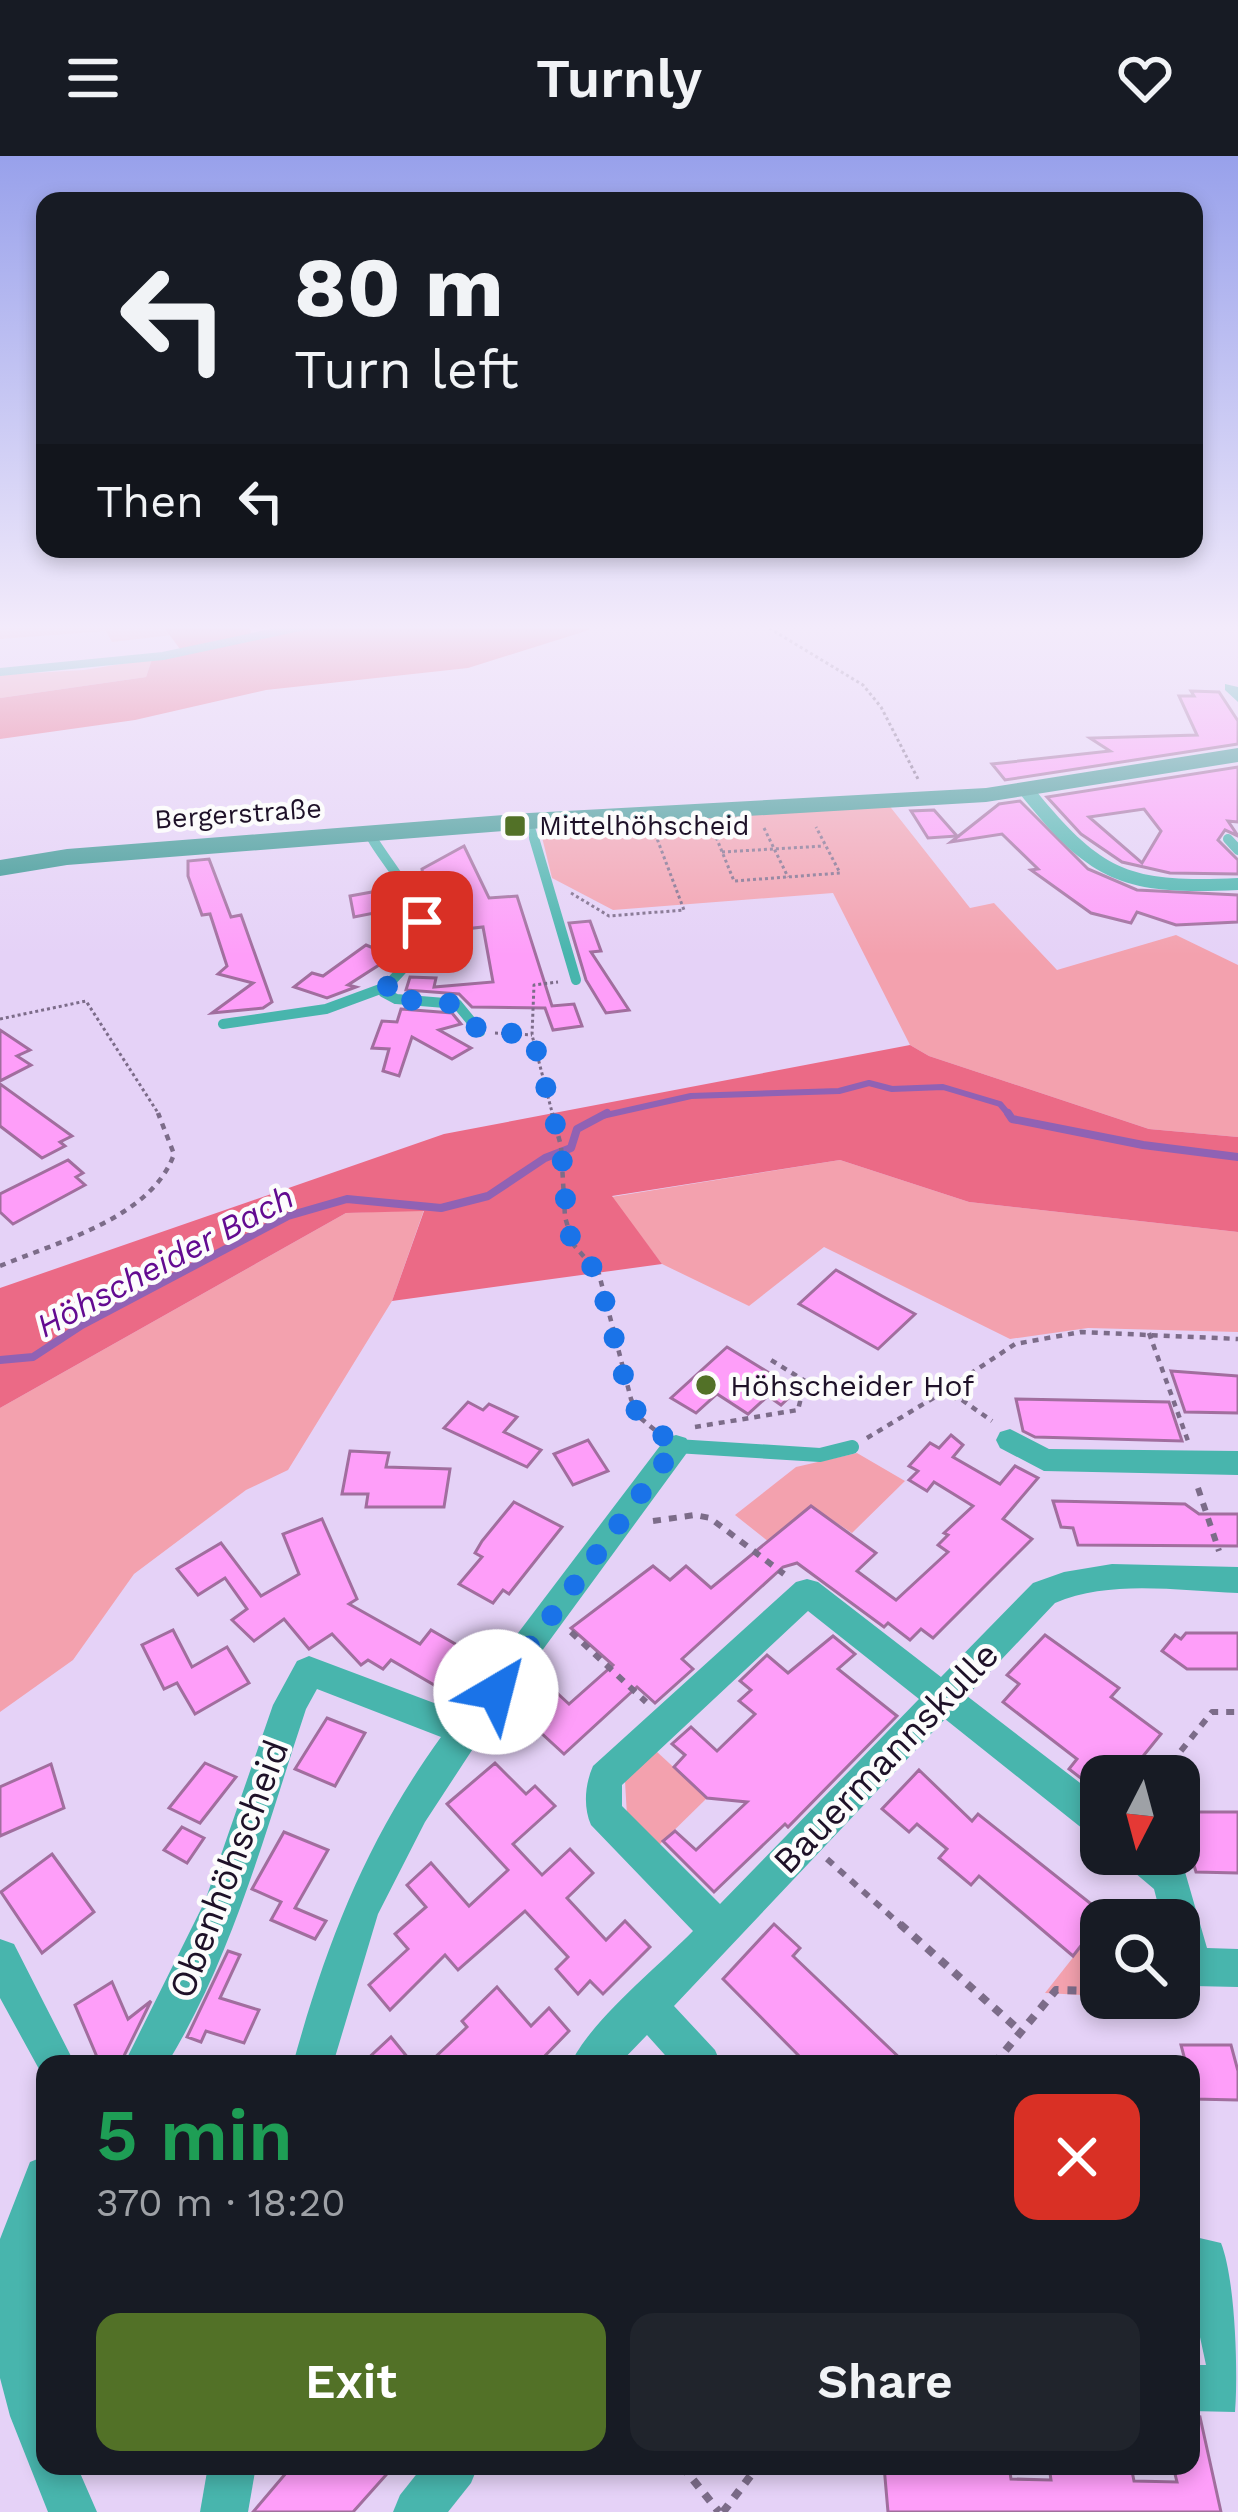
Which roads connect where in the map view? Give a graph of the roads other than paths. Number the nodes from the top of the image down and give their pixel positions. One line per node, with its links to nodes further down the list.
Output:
1 (1238, 755): 2 (street, Bergerstraße)
2 (1026, 790): 3 (street, Bergerstraße); 8 (street)
3 (529, 821): 4 (street, Bergerstraße); 9 (lane)
4 (370, 834): 7 (street, Bergerstraße); 10 (lane)
5 (1228, 839): 6 (lane)
6 (1238, 850)
7 (0, 868)
8 (1238, 884)
9 (575, 980)
10 (383, 988): 11 (lane); 12 (lane)
11 (223, 1024)
12 (480, 1032)
13 (1010, 1440): 16 (street)
14 (676, 1446): 15 (lane); 19 (street)
15 (852, 1447)
16 (1238, 1463)
17 (1233, 1580): 18 (street, Bauermannskulle)
18 (946, 1698): 20 (street); 22 (street, Bauermannskulle); 22 (street)
19 (467, 1731): 27 (street, Obenhöhscheid); 28 (street)
20 (1080, 1804)
21 (1166, 1875): 24 (street)
22 (719, 1930): 25 (street, Bauermannskulle)
23 (0, 1958): 26 (street)
24 (1238, 1968)
25 (646, 2004): 29 (street, Bauermannskulle); 30 (street)
26 (50, 2055)
27 (150, 2055)
28 (316, 2055)
29 (599, 2055)
30 (692, 2055)
31 (36, 2196): 34 (street)
32 (1200, 2259): 33 (street)
33 (1200, 2388)
34 (36, 2426)
35 (57, 2475): 38 (street)
36 (230, 2475): 39 (street)
37 (447, 2475): 40 (street)
38 (73, 2512)
39 (224, 2512)
40 (418, 2512)

